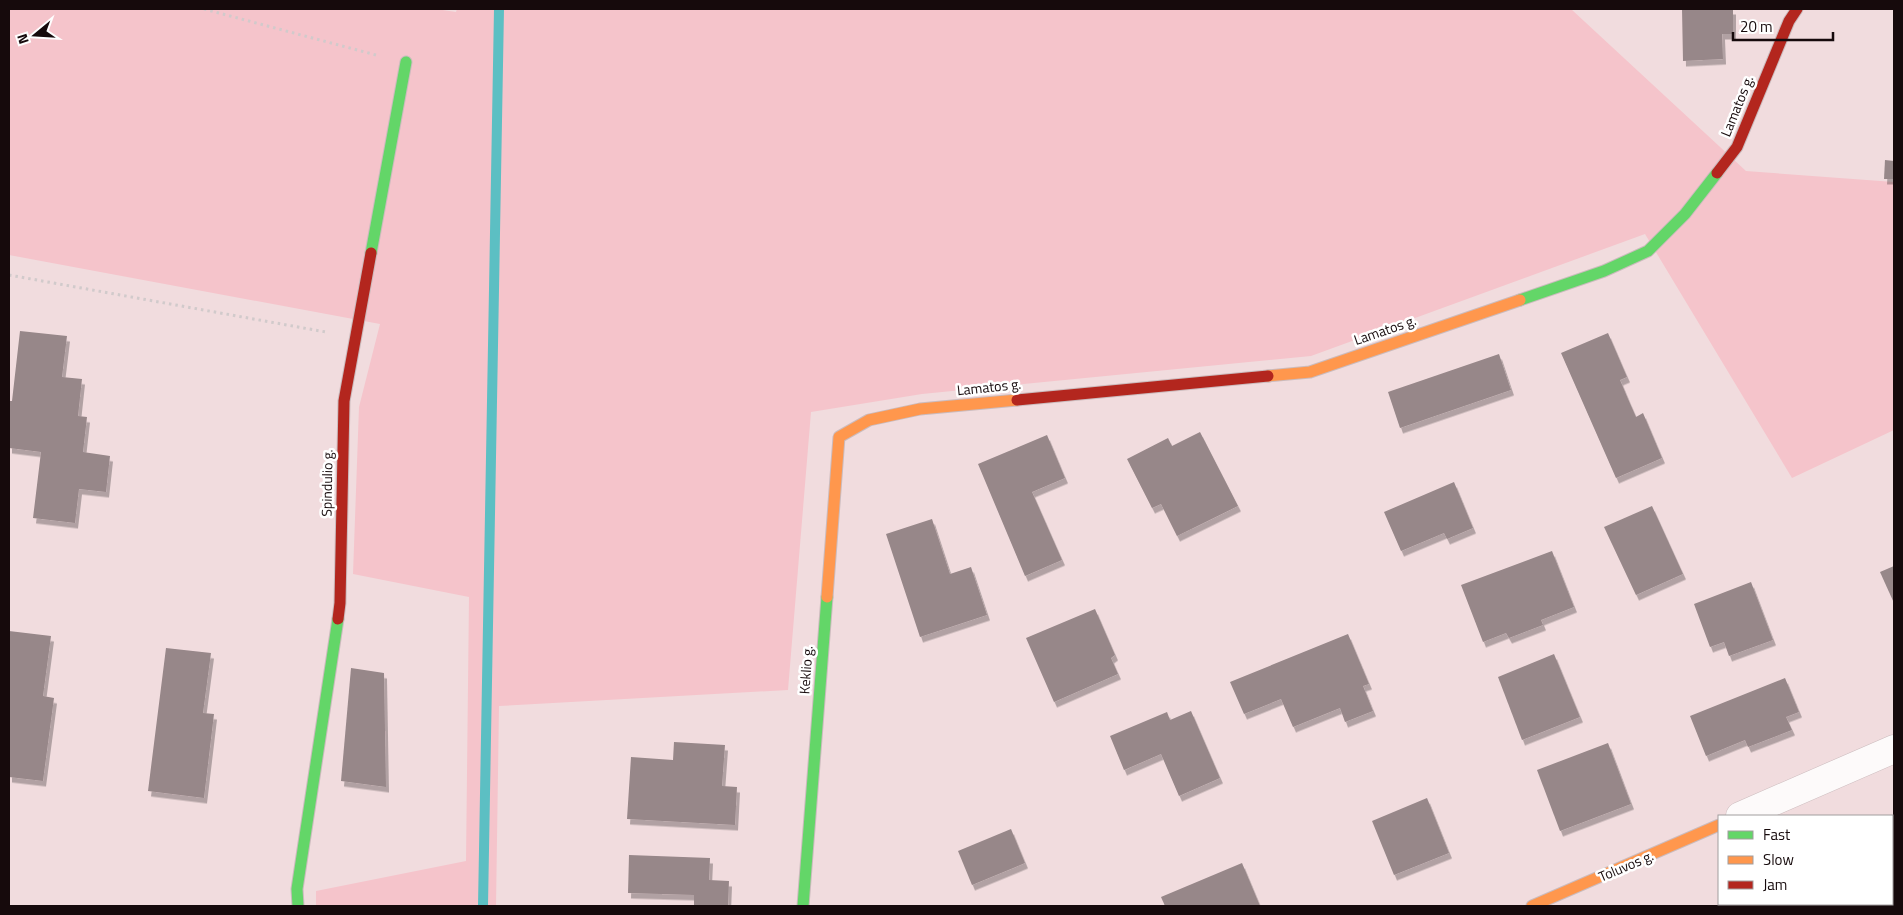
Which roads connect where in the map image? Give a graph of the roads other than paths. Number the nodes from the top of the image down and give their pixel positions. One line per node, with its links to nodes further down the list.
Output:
1 (1797, 9): 3 (street, Lamatos g.)
2 (406, 62): 7 (street, Spindulio g.)
3 (839, 437): 8 (street, Keklio g.)
4 (1894, 750): 5 (street)
5 (1742, 815)
6 (1718, 825): 9 (street, Toluvos g.)
7 (298, 906)
8 (803, 906)
9 (1532, 906)

